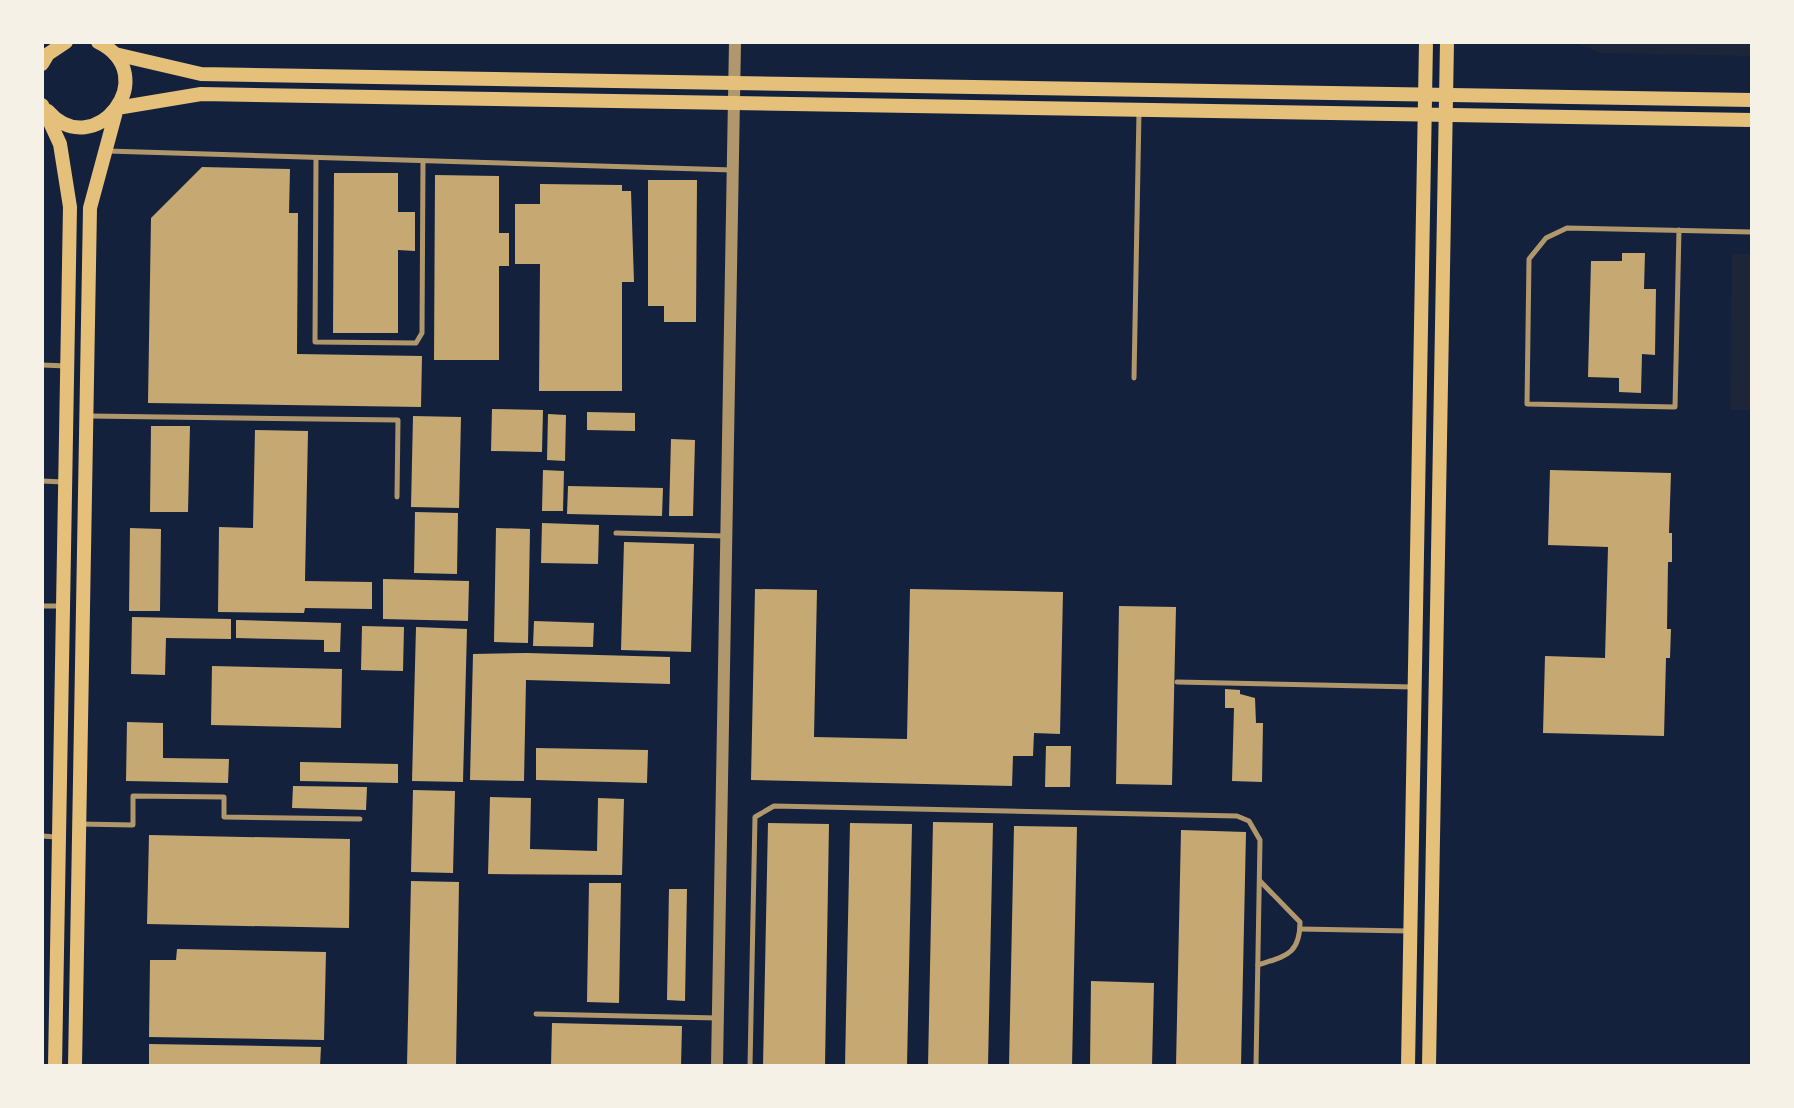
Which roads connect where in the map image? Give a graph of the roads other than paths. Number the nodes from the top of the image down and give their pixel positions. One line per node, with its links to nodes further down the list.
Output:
1 (66, 42): 7 (main road)
2 (98, 42): 6 (main road)
3 (734, 42): 8 (street)
4 (1426, 42): 9 (main road)
5 (1447, 42): 10 (main road)
6 (112, 48): 8 (main road); 14 (main road)
7 (46, 54)
8 (734, 84): 9 (main road); 12 (street)
9 (1425, 95): 10 (main road); 16 (main road)
10 (1446, 96): 11 (main road); 17 (main road)
11 (1752, 100)
12 (734, 103): 14 (main road); 15 (main road); 22 (street)
13 (43, 104): 14 (main road); 26 (main road)
14 (117, 108): 19 (main road)
15 (1139, 110): 16 (main road); 27 (lane)
16 (1425, 115): 17 (main road); 37 (main road)
17 (1446, 115): 18 (main road); 54 (main road)
18 (1752, 120)
19 (103, 151): 20 (lane); 28 (main road)
20 (316, 158): 21 (lane); 21 (lane)
21 (423, 161): 22 (lane)
22 (733, 170): 33 (street)
23 (1679, 230): 23 (lane); 24 (lane)
24 (1752, 232)
25 (42, 365): 26 (lane)
26 (67, 366): 30 (main road)
27 (1134, 378)
28 (86, 416): 31 (lane); 39 (main road)
29 (42, 481): 30 (lane)
30 (65, 482): 35 (main road)
31 (397, 497)
32 (616, 533): 33 (lane)
33 (727, 536): 47 (street)
34 (42, 606): 35 (lane)
35 (63, 606): 41 (main road)
36 (1177, 682): 37 (lane)
37 (1414, 687): 44 (main road)
38 (360, 819): 39 (lane)
39 (79, 824): 49 (main road)
40 (42, 836): 41 (lane)
41 (59, 836): 48 (main road)
42 (1260, 880): 43 (lane); 45 (lane); 51 (lane)
43 (1300, 929): 44 (lane); 45 (lane)
44 (1410, 931): 53 (main road)
45 (1258, 965): 52 (lane)
46 (536, 1014): 47 (lane)
47 (718, 1018): 50 (street)
48 (55, 1066)
49 (75, 1066)
50 (717, 1066)
51 (750, 1066)
52 (1256, 1066)
53 (1408, 1066)
54 (1429, 1066)

